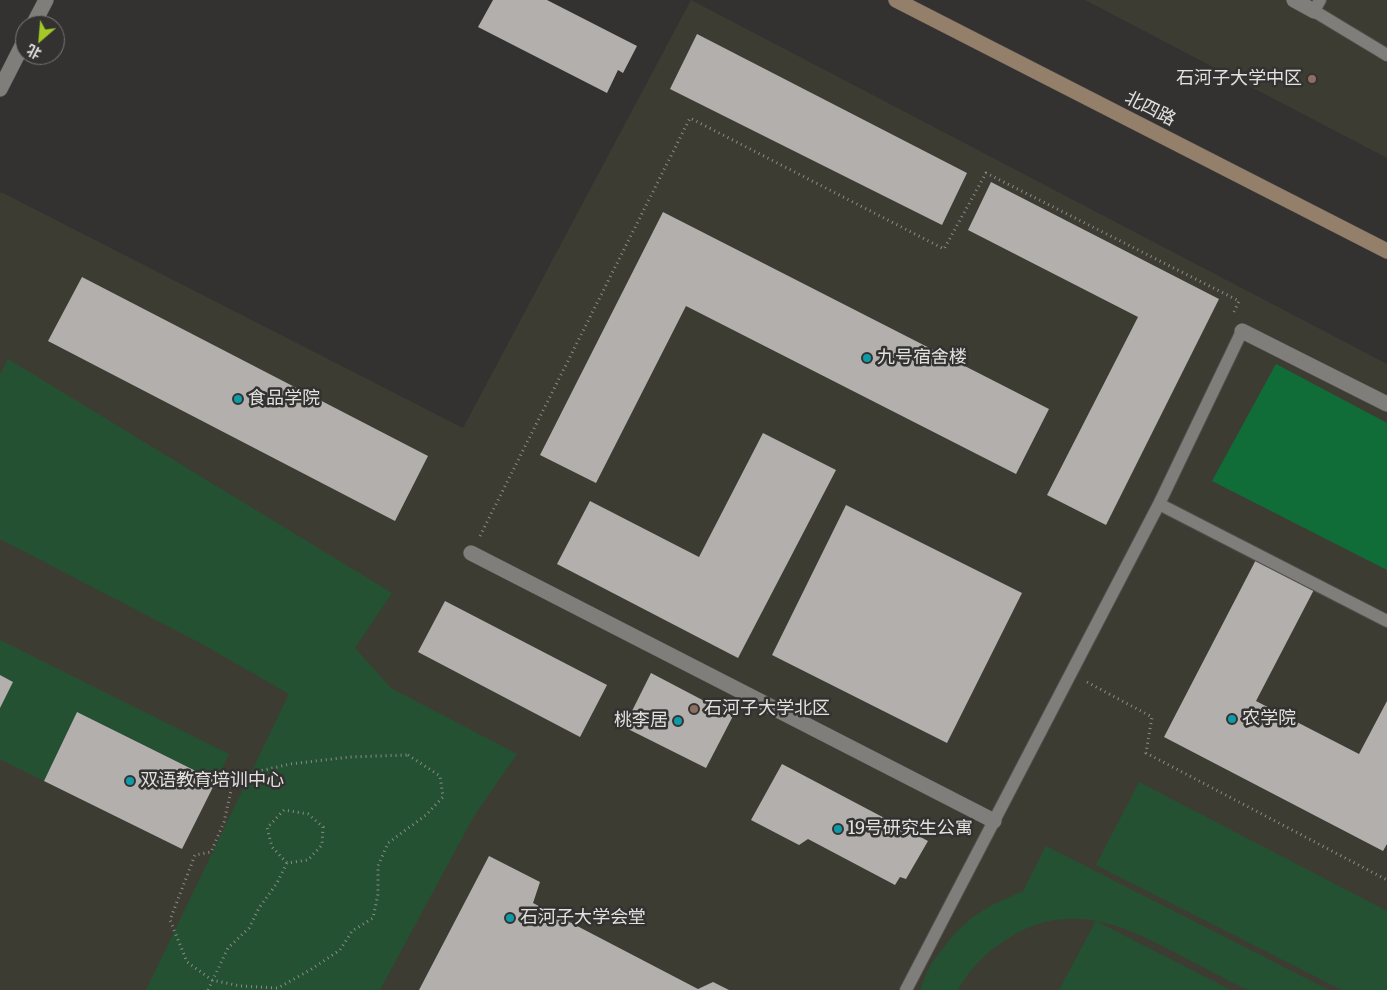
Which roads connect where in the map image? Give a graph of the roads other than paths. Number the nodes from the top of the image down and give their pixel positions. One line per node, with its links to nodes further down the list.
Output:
1 (46, 0): 5 (street)
2 (896, 0): 9 (main road, 北四路)
3 (1294, 0): 4 (street)
4 (1317, 5): 6 (lane)
5 (38, 15)
6 (1387, 55)
7 (15, 60): 8 (street)
8 (0, 89)
9 (1387, 251)
10 (1242, 331): 11 (street); 12 (lane)
11 (1387, 404)
12 (1159, 504): 14 (lane); 15 (lane)
13 (471, 553): 15 (street)
14 (1387, 621)
15 (994, 821): 16 (lane)
16 (906, 990)

